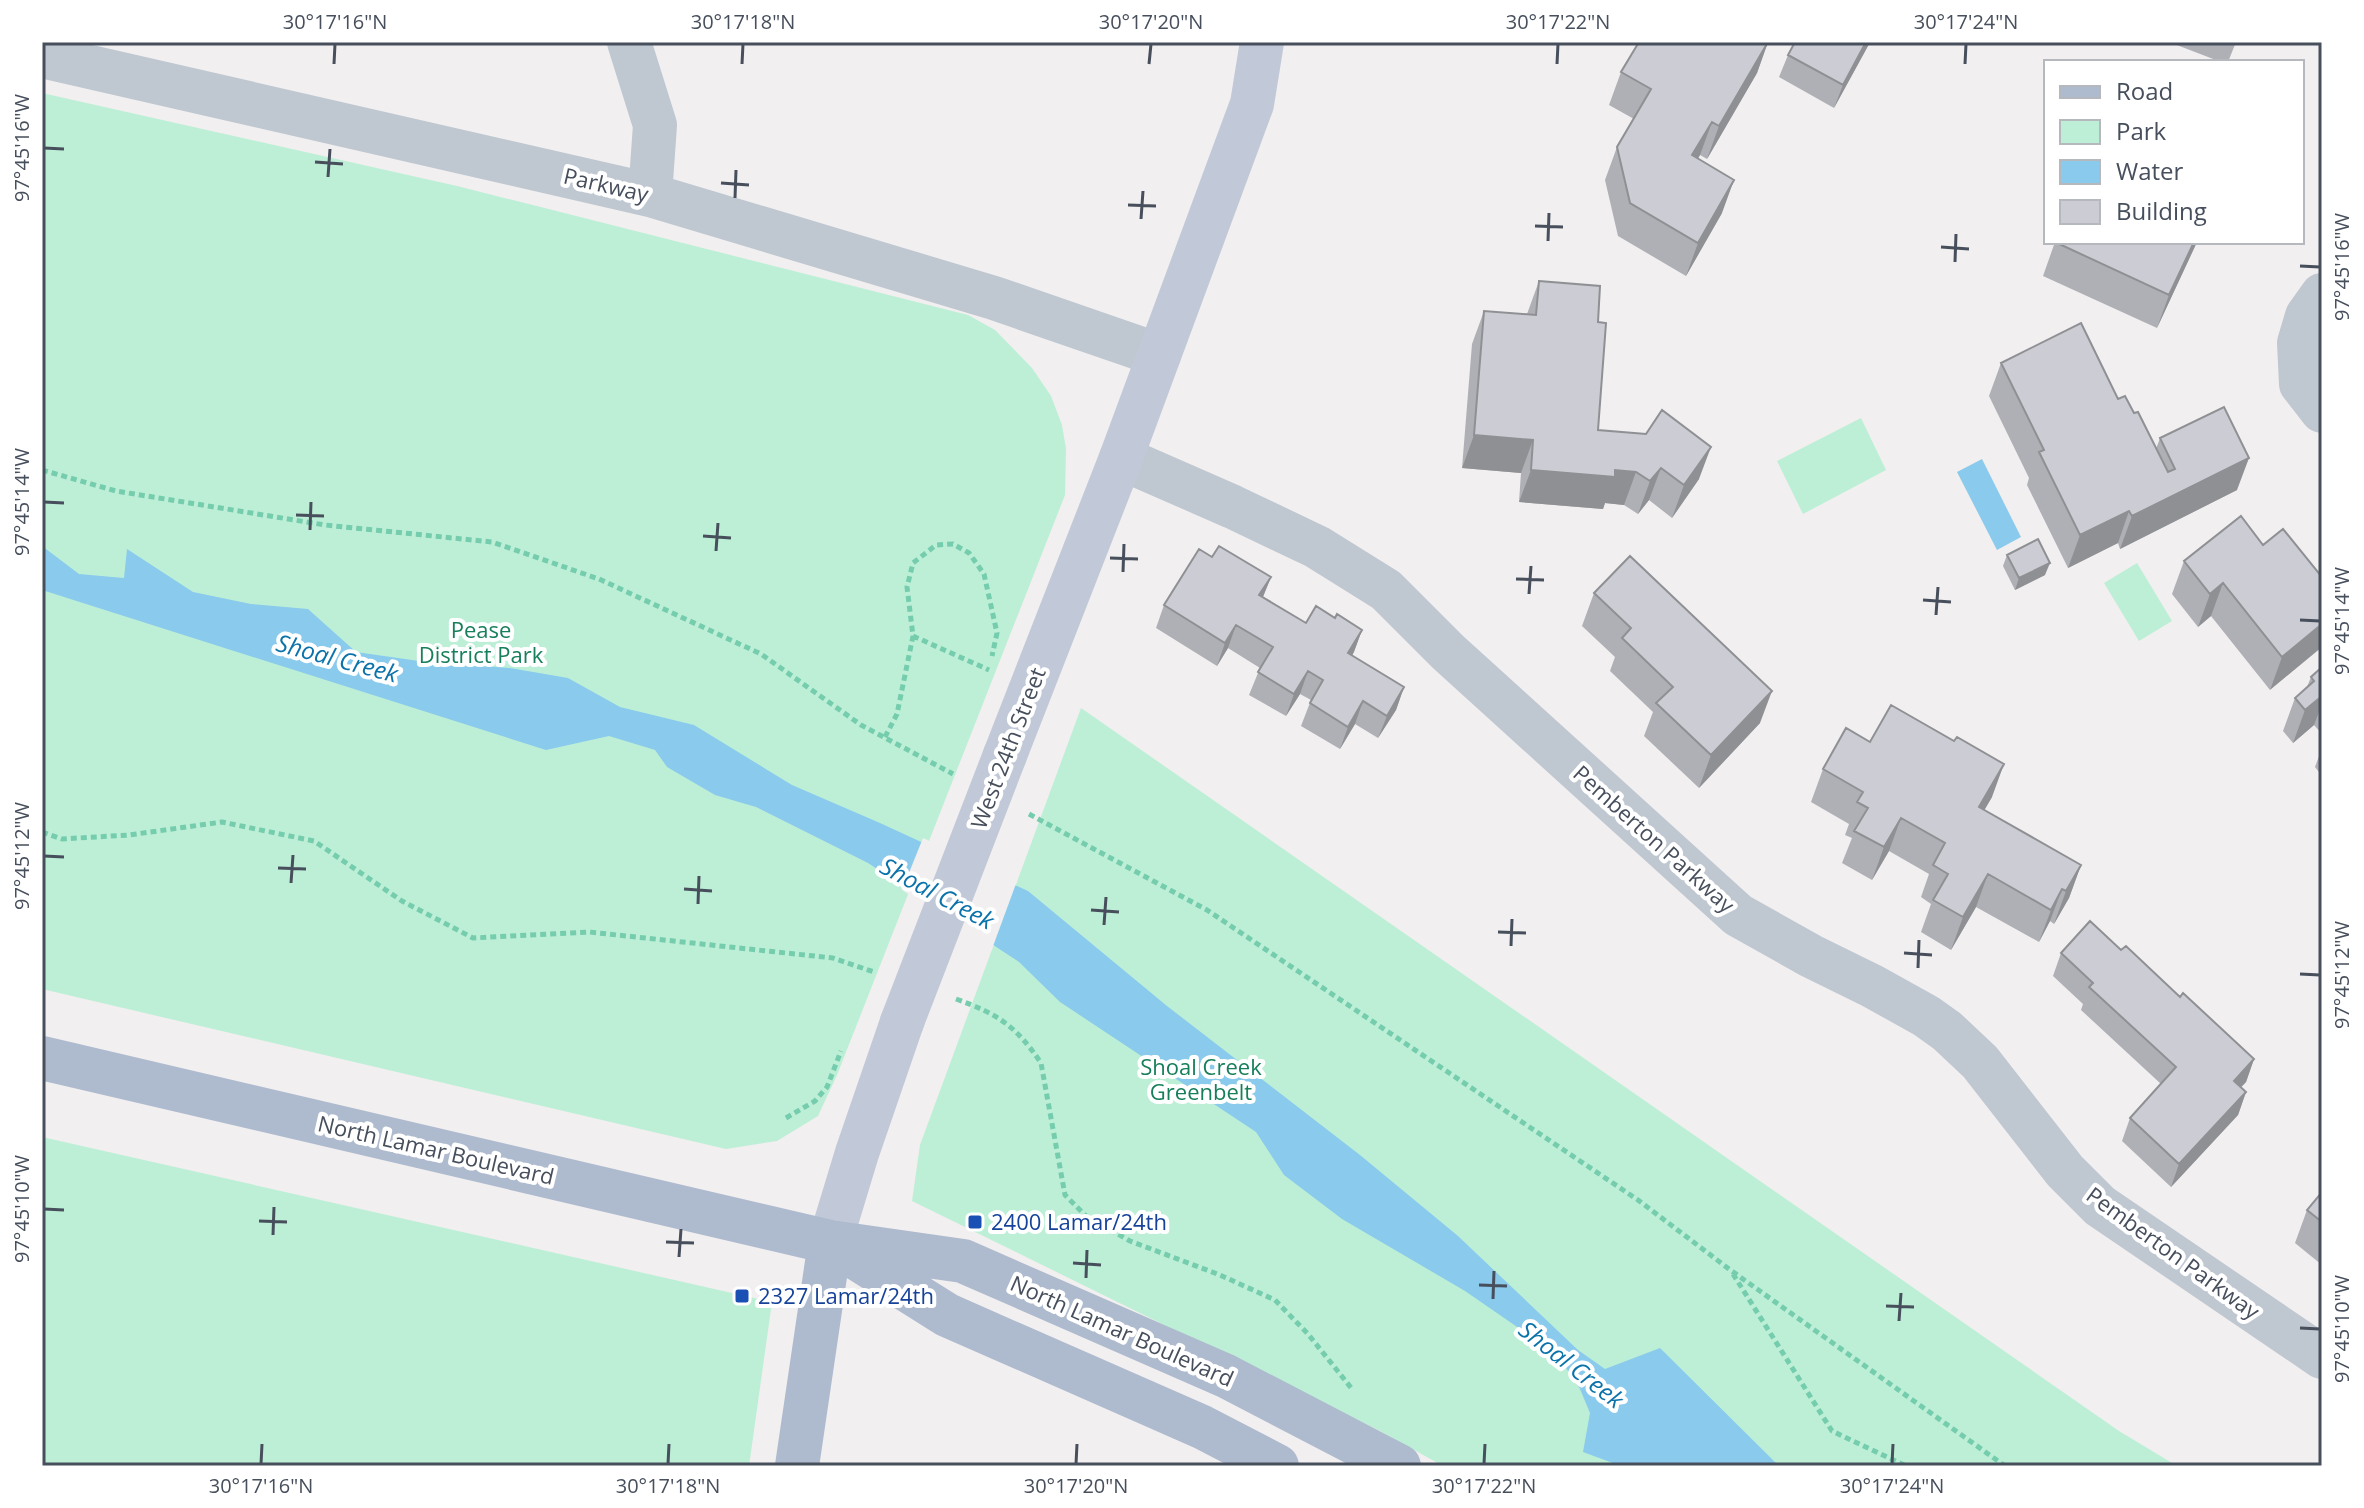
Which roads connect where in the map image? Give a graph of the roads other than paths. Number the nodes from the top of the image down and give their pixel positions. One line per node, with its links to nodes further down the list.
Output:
1 (629, 42): 4 (street)
2 (1262, 42): 6 (main road, West 24th Street)
3 (42, 56): 4 (street, Parkway)
4 (650, 195): 6 (street, Parkway)
5 (2322, 295): 7 (street)
6 (1159, 355): 8 (main road, West 24th Street)
7 (2322, 411)
8 (1121, 458): 10 (main road, West 24th Street, bridge); 11 (street, Pemberton Parkway)
9 (42, 1058): 10 (main road, North Lamar Boulevard)
10 (830, 1242): 12 (main road, West 24th Street); 13 (main road, North Lamar Boulevard); 14 (main road, North Lamar Boulevard)
11 (2322, 1357)
12 (797, 1466)
13 (1277, 1466)
14 (1399, 1466)

